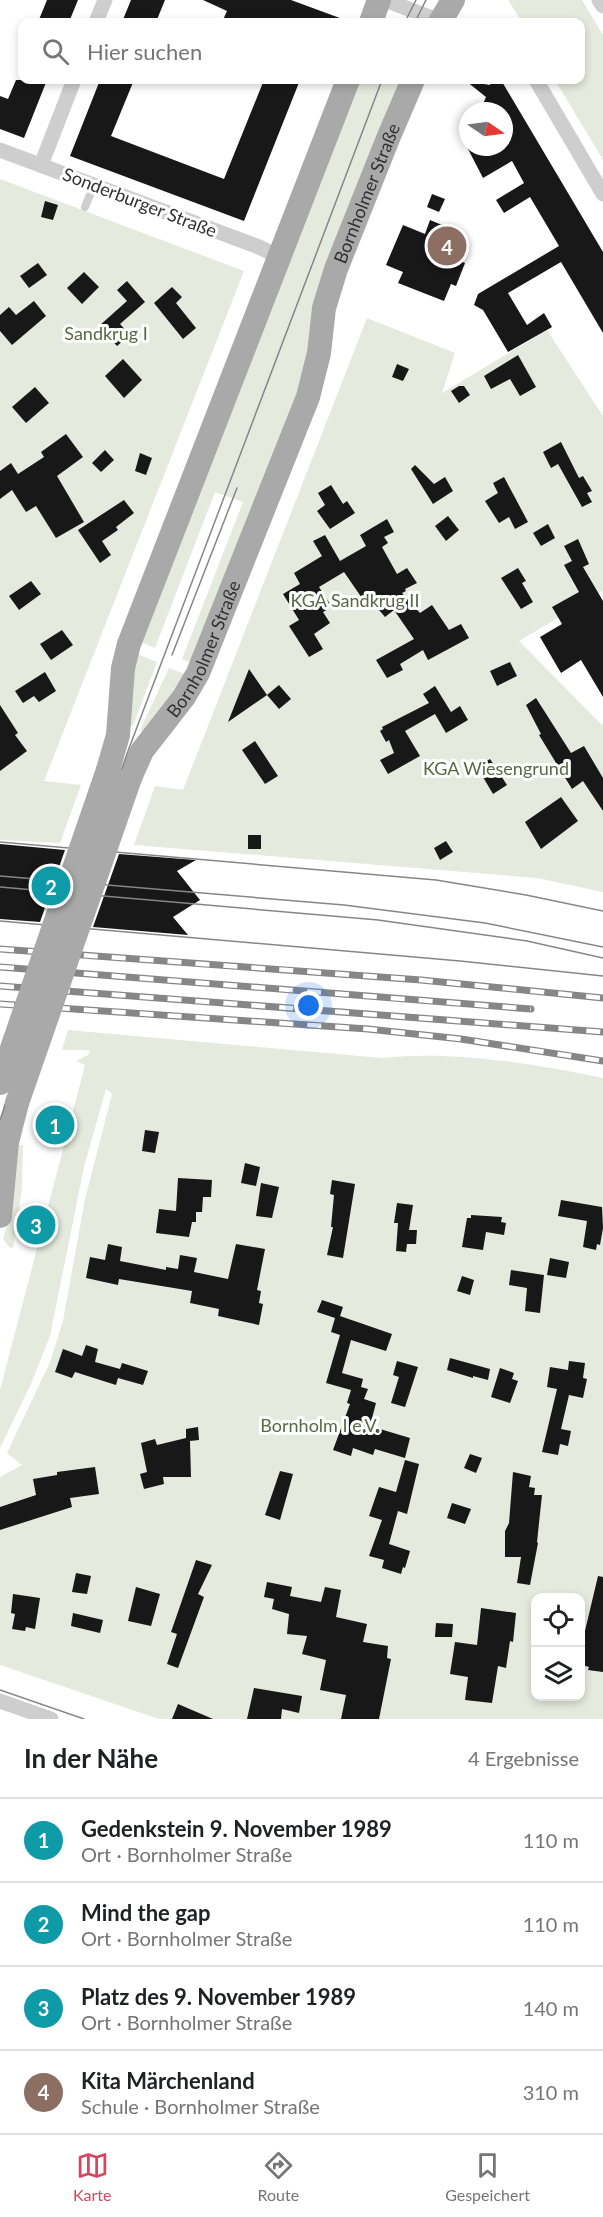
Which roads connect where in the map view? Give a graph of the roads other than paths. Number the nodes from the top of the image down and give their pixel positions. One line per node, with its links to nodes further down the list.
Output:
1 (105, 0): 7 (street)
2 (379, 0): 8 (main road)
3 (385, 0): 9 (street)
4 (453, 0): 10 (main road)
5 (599, 0): 6 (street)
6 (603, 6)
7 (98, 18)
8 (372, 18)
9 (430, 18)
10 (442, 18)
11 (72, 84): 16 (street)
12 (346, 84): 20 (main road, Bornholmer Straße)
13 (411, 84): 21 (main road, Bornholmer Straße)
14 (538, 84): 18 (street)
15 (0, 150): 16 (street, Sonderburger Straße)
16 (41, 165): 17 (street, Sonderburger Straße)
17 (94, 185): 19 (lane); 20 (street, Sonderburger Straße)
18 (603, 194)
19 (85, 207)
20 (279, 257): 21 (main road, Bornholmer Straße)
21 (119, 774): 22 (main road, Bornholmer Straße, bridge); 23 (main road, Bornholmer Straße, bridge)
22 (0, 1083)
23 (0, 1216)
24 (0, 1701): 25 (street)
25 (51, 1719)

